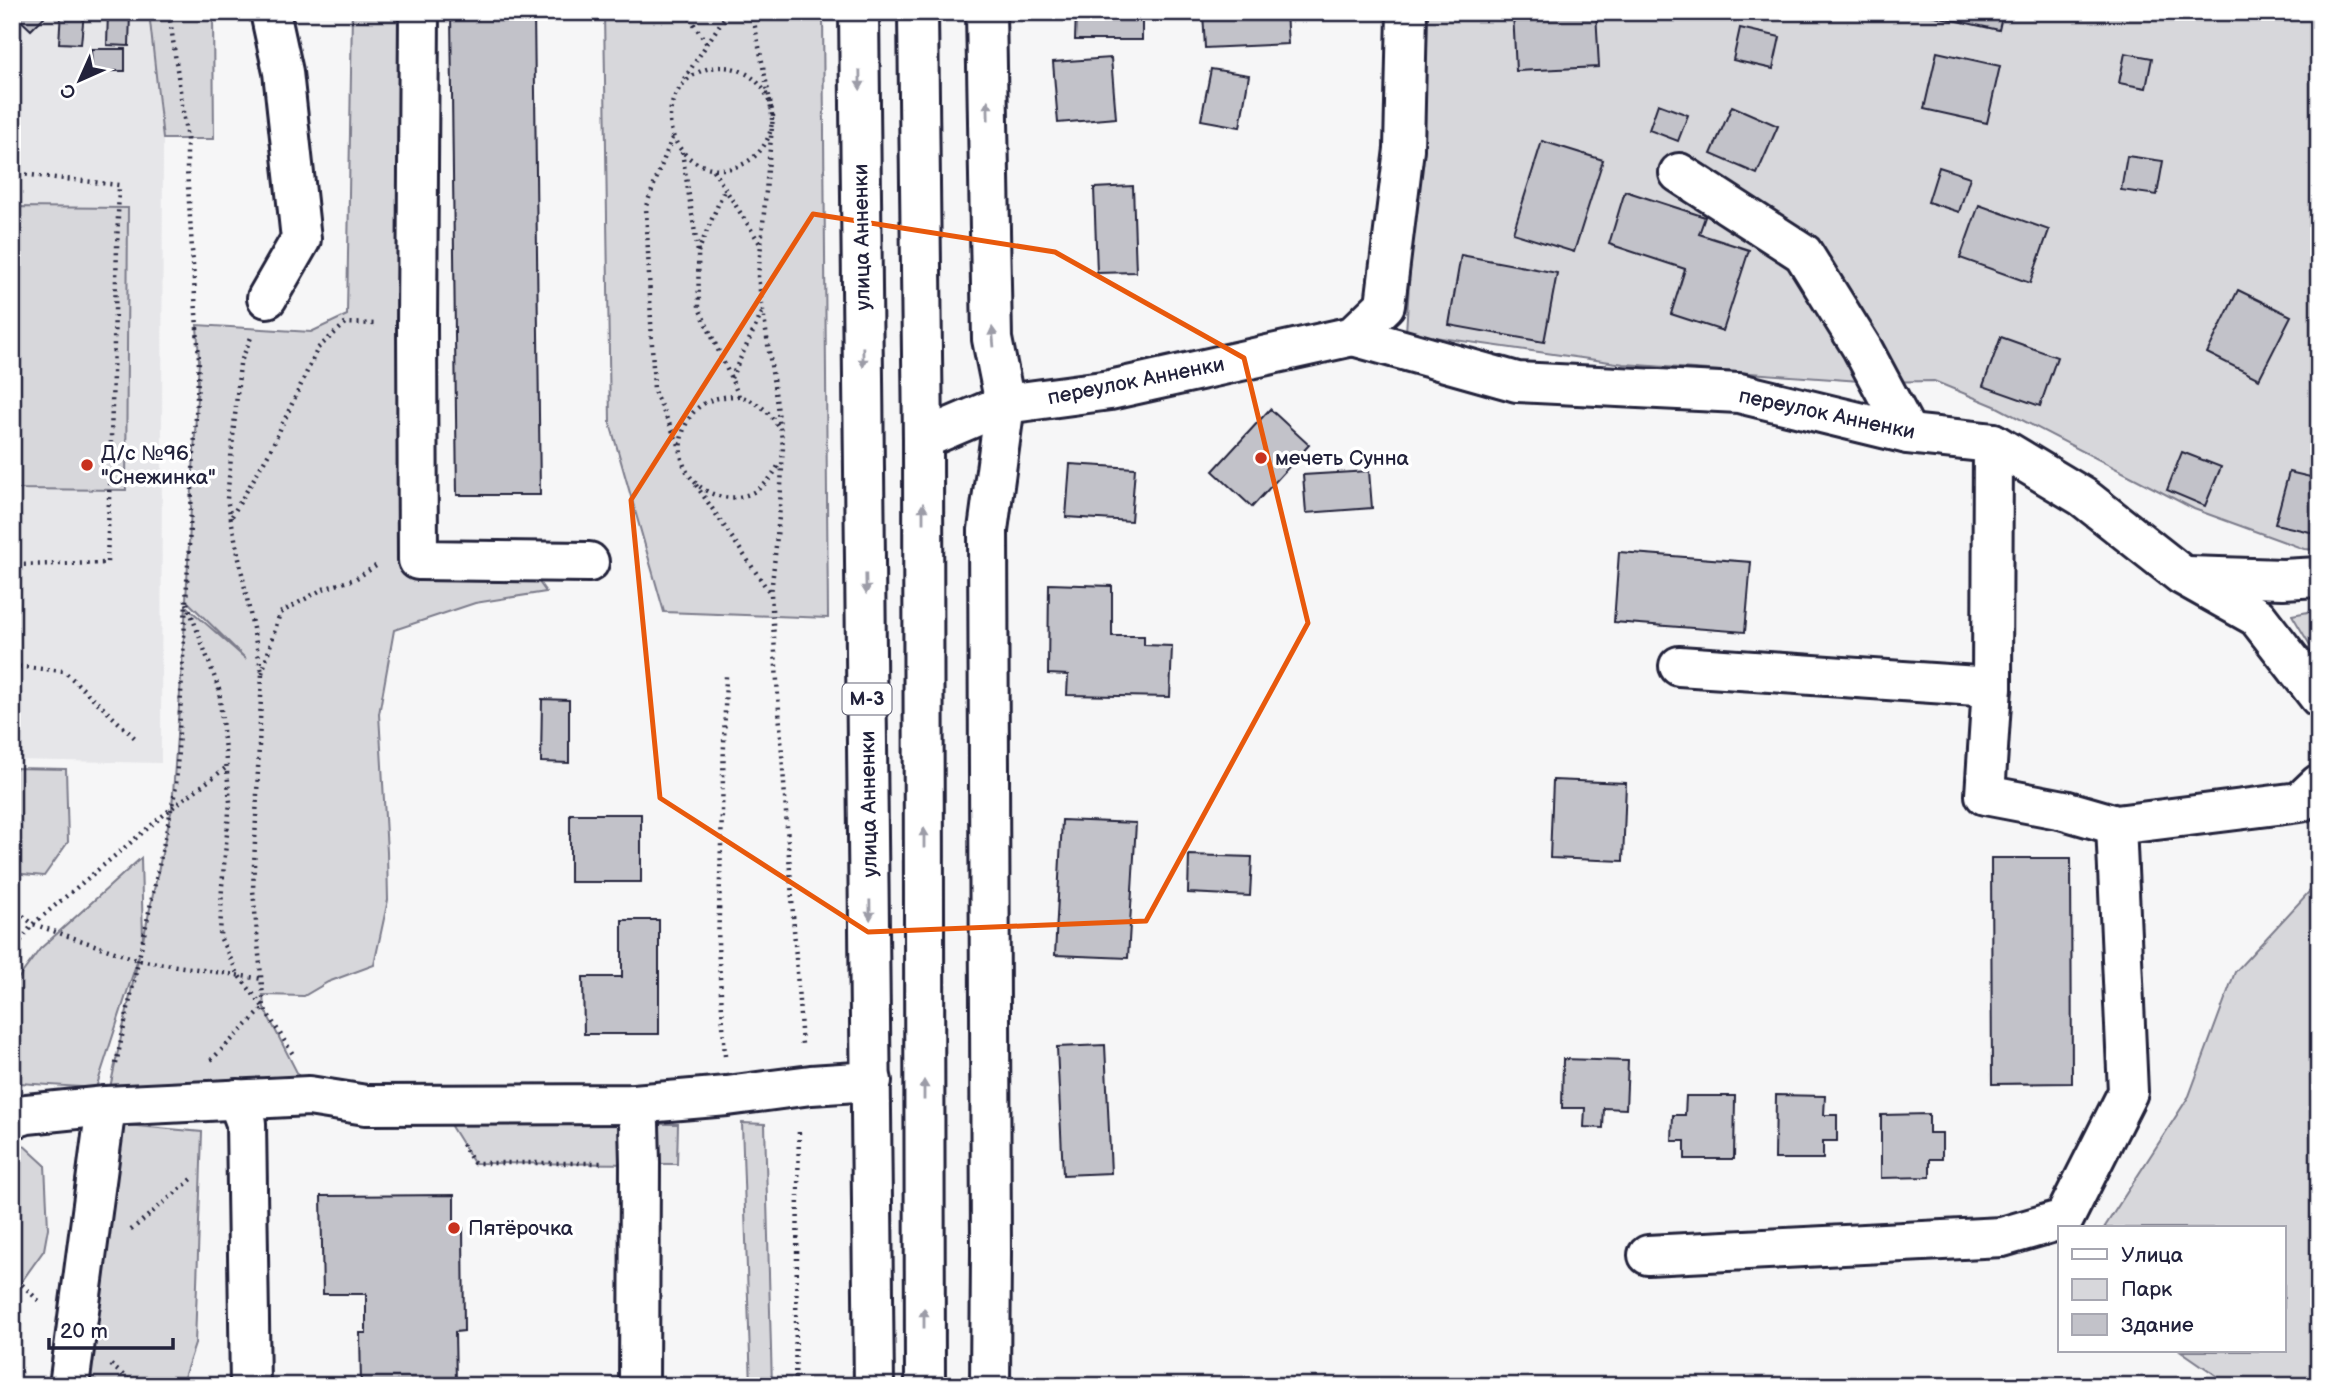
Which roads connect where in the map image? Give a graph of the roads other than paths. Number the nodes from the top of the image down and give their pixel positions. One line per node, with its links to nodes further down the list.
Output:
1 (270, 12): 8 (main road)
2 (419, 12): 14 (main road)
3 (859, 12): 22 (main road, улица Анненки / М-3, one-way to 22)
4 (918, 12): 12 (main road)
5 (986, 12): 10 (main road, one-way to 5)
6 (1407, 12): 9 (main road)
7 (1679, 173): 11 (main road)
8 (267, 298)
9 (1353, 336): 10 (main road, переулок Анненки); 11 (main road, переулок Анненки)
10 (1005, 404): 12 (main road, переулок Анненки); 33 (main road)
11 (1908, 434): 13 (main road, переулок Анненки)
12 (923, 439): 32 (main road, one-way to 12)
13 (1993, 443): 15 (main road, переулок Анненки); 18 (main road)
14 (589, 562)
15 (2182, 575): 16 (main road); 19 (main road, переулок Анненки)
16 (2319, 577)
17 (1679, 666): 18 (main road)
18 (1992, 687): 21 (main road)
19 (2319, 697)
20 (2319, 784): 21 (main road)
21 (2116, 825): 27 (main road)
22 (872, 1081): 24 (main road); 31 (main road, улица Анненки / М-3)
23 (237, 1099): 24 (main road); 25 (main road); 29 (main road)
24 (634, 1104): 30 (main road)
25 (106, 1106): 26 (main road); 28 (main road)
26 (12, 1119)
27 (1648, 1255)
28 (69, 1386)
29 (250, 1386)
30 (639, 1386)
31 (874, 1386)
32 (925, 1386)
33 (990, 1386)

